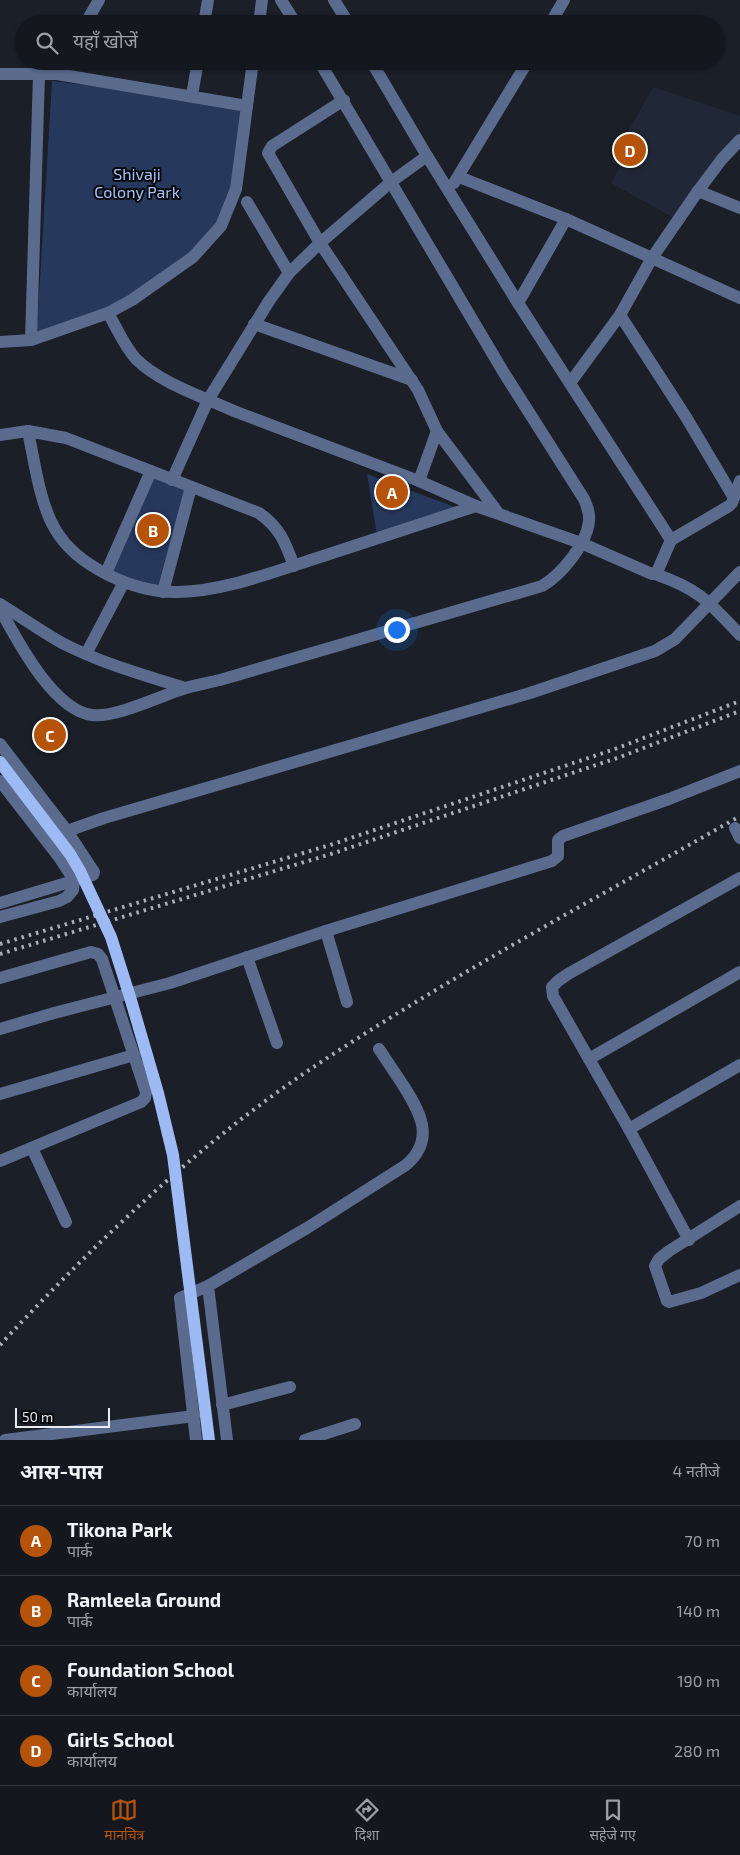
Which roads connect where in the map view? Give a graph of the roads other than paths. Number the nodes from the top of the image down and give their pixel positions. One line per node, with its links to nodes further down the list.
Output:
1 (99, 0): 7 (street)
2 (208, 0): 8 (street)
3 (262, 0): 9 (street)
4 (281, 0): 10 (street)
5 (334, 0): 11 (street)
6 (564, 0): 12 (street)
7 (90, 15)
8 (206, 15)
9 (260, 15)
10 (290, 15)
11 (343, 15)
12 (555, 15)
13 (59, 70): 21 (street)
14 (196, 70): 22 (street)
15 (252, 70): 24 (street)
16 (325, 70): 23 (street)
17 (376, 70): 26 (street)
18 (523, 70): 27 (street)
19 (0, 74): 20 (street)
20 (39, 74): 21 (street); 42 (street)
21 (57, 74): 22 (street)
22 (192, 96): 24 (street)
23 (344, 100): 28 (street); 34 (street)
24 (247, 106): 39 (street)
25 (740, 140): 30 (street)
26 (427, 156): 28 (street); 29 (street)
27 (459, 177): 29 (street); 33 (street)
28 (391, 182): 34 (street); 59 (street)
29 (448, 191): 38 (street)
30 (698, 191): 32 (street); 35 (street)
31 (247, 202): 36 (street)
32 (740, 208)
33 (566, 219): 35 (street); 38 (street)
34 (320, 243): 36 (street); 44 (street)
35 (652, 258): 37 (street); 40 (street)
36 (289, 272): 41 (street)
37 (740, 298)
38 (518, 303): 45 (street)
39 (108, 312): 42 (street); 46 (street)
40 (620, 315): 45 (street); 55 (street)
41 (254, 324): 44 (street); 46 (street)
42 (30, 340): 43 (street)
43 (0, 342)
44 (412, 380): 48 (street)
45 (570, 383): 58 (street)
46 (208, 400): 51 (street); 52 (street)
47 (28, 431): 49 (street); 50 (street); 62 (street)
48 (437, 431): 52 (street); 57 (street)
49 (0, 435)
50 (151, 471): 51 (street); 62 (street)
51 (172, 480): 54 (street)
52 (419, 481): 56 (street)
53 (740, 481): 55 (street)
54 (191, 487): 60 (street); 65 (street)
55 (734, 498): 58 (street)
56 (476, 506): 57 (street); 60 (street)
57 (499, 514): 59 (street)
58 (671, 540): 63 (street)
59 (581, 543): 63 (street); 71 (street)
60 (294, 566): 65 (street)
61 (740, 572): 66 (street)
62 (106, 573): 64 (street)
63 (655, 574): 66 (street)
64 (124, 582): 65 (street); 70 (street)
65 (163, 592)
66 (711, 603): 69 (street); 76 (street)
67 (0, 604): 70 (street)
68 (0, 609): 71 (street)
69 (739, 632)
70 (86, 654): 71 (street)
71 (185, 688)
72 (0, 744): 76 (street)
73 (0, 762): 108 (main road, bridge)
74 (740, 771): 81 (street)
75 (0, 782): 78 (street)
76 (67, 831): 78 (street)
77 (740, 878): 91 (street)
78 (74, 880): 79 (street); 80 (street)
79 (0, 903)
80 (0, 917)
81 (326, 931): 82 (street); 86 (street)
82 (246, 957): 85 (street); 88 (street)
83 (740, 972): 91 (street)
84 (0, 978): 85 (street)
85 (115, 997): 87 (street); 90 (street)
86 (347, 1002)
87 (0, 1029)
88 (277, 1043)
89 (379, 1049): 101 (street)
90 (134, 1056): 93 (street); 95 (street)
91 (589, 1059): 94 (street)
92 (740, 1065): 94 (street)
93 (0, 1094)
94 (629, 1129): 99 (street)
95 (32, 1148): 96 (street); 98 (street)
96 (0, 1162)
97 (740, 1206): 99 (street)
98 (66, 1222)
99 (689, 1240): 100 (street)
100 (740, 1275)
101 (208, 1286): 103 (street); 104 (street)
102 (290, 1387): 103 (street)
103 (222, 1405): 109 (street)
104 (194, 1416): 106 (street); 107 (street)
105 (354, 1424): 110 (street)
106 (5, 1440)
107 (196, 1440)
108 (209, 1440)
109 (227, 1440)
110 (305, 1440)

